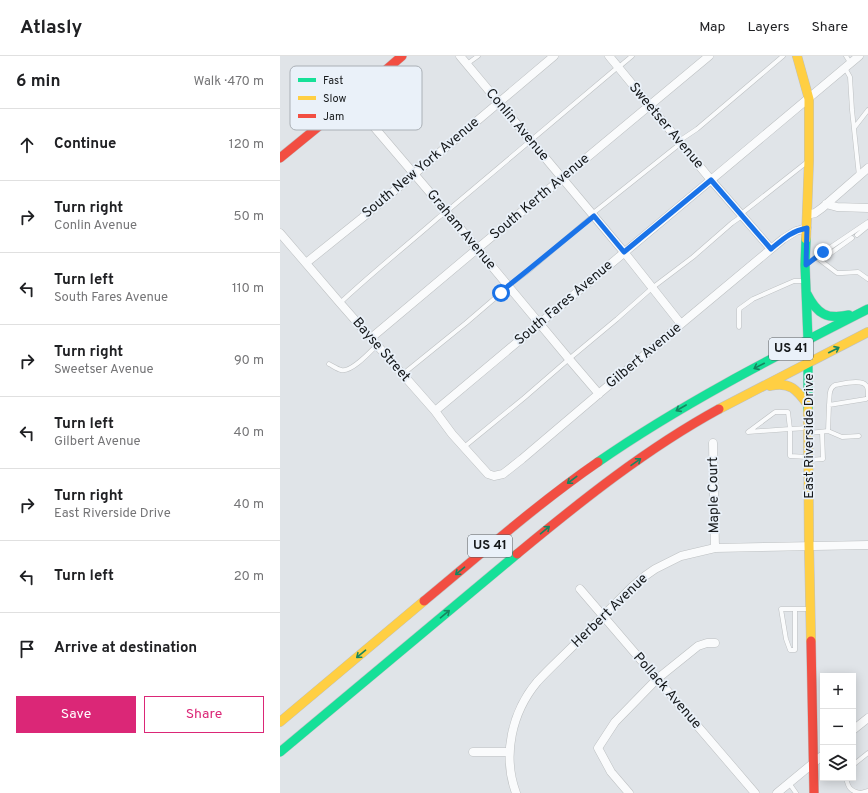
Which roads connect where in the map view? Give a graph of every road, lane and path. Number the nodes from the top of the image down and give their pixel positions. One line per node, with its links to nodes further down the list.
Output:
1 (402, 56): 13 (main road)
2 (460, 56): 12 (street, Conlin Avenue)
3 (478, 56): 12 (lane)
4 (554, 56): 17 (street, South New York Avenue)
5 (609, 56): 15 (street, Sweetser Avenue)
6 (632, 56): 15 (lane)
7 (709, 56): 18 (street, South Kerth Avenue)
8 (783, 56): 24 (lane)
9 (797, 56): 16 (main road, East Riverside Drive)
10 (846, 56): 14 (lane)
11 (859, 56): 14 (street, South Fares Avenue)
12 (467, 64): 17 (street, Conlin Avenue)
13 (390, 66)
14 (848, 66): 16 (street, South Fares Avenue); 20 (lane)
15 (618, 67): 18 (street, Sweetser Avenue); 23 (lane)
16 (809, 99): 26 (main road, East Riverside Drive); 31 (street, South Fares Avenue)
17 (499, 103): 23 (street, Conlin Avenue); 28 (street, South New York Avenue)
18 (649, 105): 24 (street, Sweetser Avenue); 30 (street, South Kerth Avenue)
19 (868, 110): 20 (lane)
20 (854, 128): 29 (lane)
21 (314, 130): 25 (main road)
22 (376, 130): 28 (street, Graham Avenue)
23 (530, 141): 30 (street, Conlin Avenue); 34 (lane)
24 (680, 142): 31 (street, Sweetser Avenue); 35 (lane)
25 (280, 158)
26 (809, 160): 36 (lane); 37 (main road, East Riverside Drive)
27 (868, 168): 29 (street)
28 (413, 174): 34 (street, Graham Avenue); 49 (street, South New York Avenue)
29 (859, 176): 32 (street)
30 (562, 178): 35 (street, Conlin Avenue); 44 (street, South Kerth Avenue)
31 (711, 180): 36 (street, Sweetser Avenue); 46 (street, South Fares Avenue)
32 (826, 204): 33 (street); 37 (street)
33 (868, 208)
34 (446, 212): 44 (street, Graham Avenue); 56 (lane)
35 (593, 215): 46 (street, Conlin Avenue); 53 (lane)
36 (742, 215): 45 (street, Sweetser Avenue); 54 (lane)
37 (807, 215): 40 (main road, East Riverside Drive)
38 (868, 222): 47 (lane)
39 (868, 226): 42 (lane)
40 (807, 228): 45 (street, Gilbert Avenue); 50 (main road, East Riverside Drive)
41 (280, 233): 49 (street, Bayse Street)
42 (856, 235)
43 (852, 238): 47 (lane)
44 (477, 249): 53 (street, Graham Avenue); 62 (street, South Kerth Avenue)
45 (771, 249): 59 (street, Gilbert Avenue)
46 (624, 252): 54 (street, Conlin Avenue); 58 (street, South Fares Avenue)
47 (823, 252): 48 (lane)
48 (816, 257): 50 (lane); 52 (lane)
49 (306, 263): 56 (street, Bayse Street)
50 (806, 265): 51 (main road, East Riverside Drive)
51 (807, 280): 55 (main road, East Riverside Drive); 60 (lane)
52 (868, 280)
53 (508, 286): 58 (street, Graham Avenue); 68 (lane)
54 (652, 288): 59 (street, Conlin Avenue); 65 (lane)
55 (807, 294): 57 (main road); 63 (main road, East Riverside Drive)
56 (340, 303): 62 (street, Bayse Street)
57 (868, 309): 63 (main road, US 41)
58 (539, 323): 65 (street, Graham Avenue); 73 (street, South Fares Avenue)
59 (681, 324): 69 (street, Gilbert Avenue)
60 (739, 327)
61 (868, 332): 66 (main road, US 41, one-way to 61)
62 (371, 338): 64 (street, Bayse Street)
63 (808, 340): 66 (main road, East Riverside Drive); 94 (main road, US 41, one-way to 94)
64 (378, 345): 67 (lane); 68 (street, Bayse Street)
65 (568, 359): 69 (street, Graham Avenue); 80 (lane)
66 (809, 363): 70 (main road, US 41); 72 (main road, East Riverside Drive)
67 (329, 364)
68 (403, 374): 73 (street, Bayse Street)
69 (599, 394): 82 (street, Gilbert Avenue)
70 (745, 396): 72 (main road); 90 (main road, US 41, one-way to 70)
71 (830, 404): 71 (lane); 76 (lane)
72 (808, 405): 75 (main road, East Riverside Drive)
73 (435, 411): 80 (street, Bayse Street)
74 (790, 429): 74 (lane); 75 (lane); 81 (lane)
75 (808, 431): 77 (lane); 81 (main road, East Riverside Drive)
76 (828, 431): 77 (lane); 78 (lane)
77 (822, 432): 81 (lane)
78 (859, 436)
79 (713, 443): 85 (street, Maple Court)
80 (464, 447): 82 (street, Bayse Street)
81 (809, 459): 83 (main road, East Riverside Drive)
82 (482, 468)
83 (809, 545): 84 (street, Herbert Avenue); 85 (street, Herbert Avenue); 87 (main road, East Riverside Drive)
84 (868, 545)
85 (715, 548): 89 (street, Herbert Avenue)
86 (580, 588): 89 (street, Pollack Avenue)
87 (811, 608): 88 (lane); 101 (main road, East Riverside Drive)
88 (795, 609): 88 (lane)
89 (602, 616): 92 (street, Pollack Avenue); 98 (street, Herbert Avenue)
90 (415, 639): 96 (main road, US 41); 102 (main road)
91 (715, 643): 92 (street)
92 (657, 679): 108 (street); 109 (street, Pollack Avenue)
93 (868, 718): 95 (street)
94 (280, 722)
95 (856, 728)
96 (280, 752)
97 (473, 752): 98 (street)
98 (509, 752): 107 (street, Herbert Avenue)
99 (868, 753): 103 (lane)
100 (820, 757): 101 (street)
101 (814, 762): 105 (street); 112 (main road, East Riverside Drive)
102 (280, 763)
103 (856, 763)
104 (847, 781): 113 (lane)
105 (789, 783): 110 (street); 111 (lane)
106 (868, 791): 113 (lane)
107 (516, 793)
108 (629, 793)
109 (755, 793)
110 (777, 793)
111 (796, 793)
112 (814, 793)
113 (860, 793)

